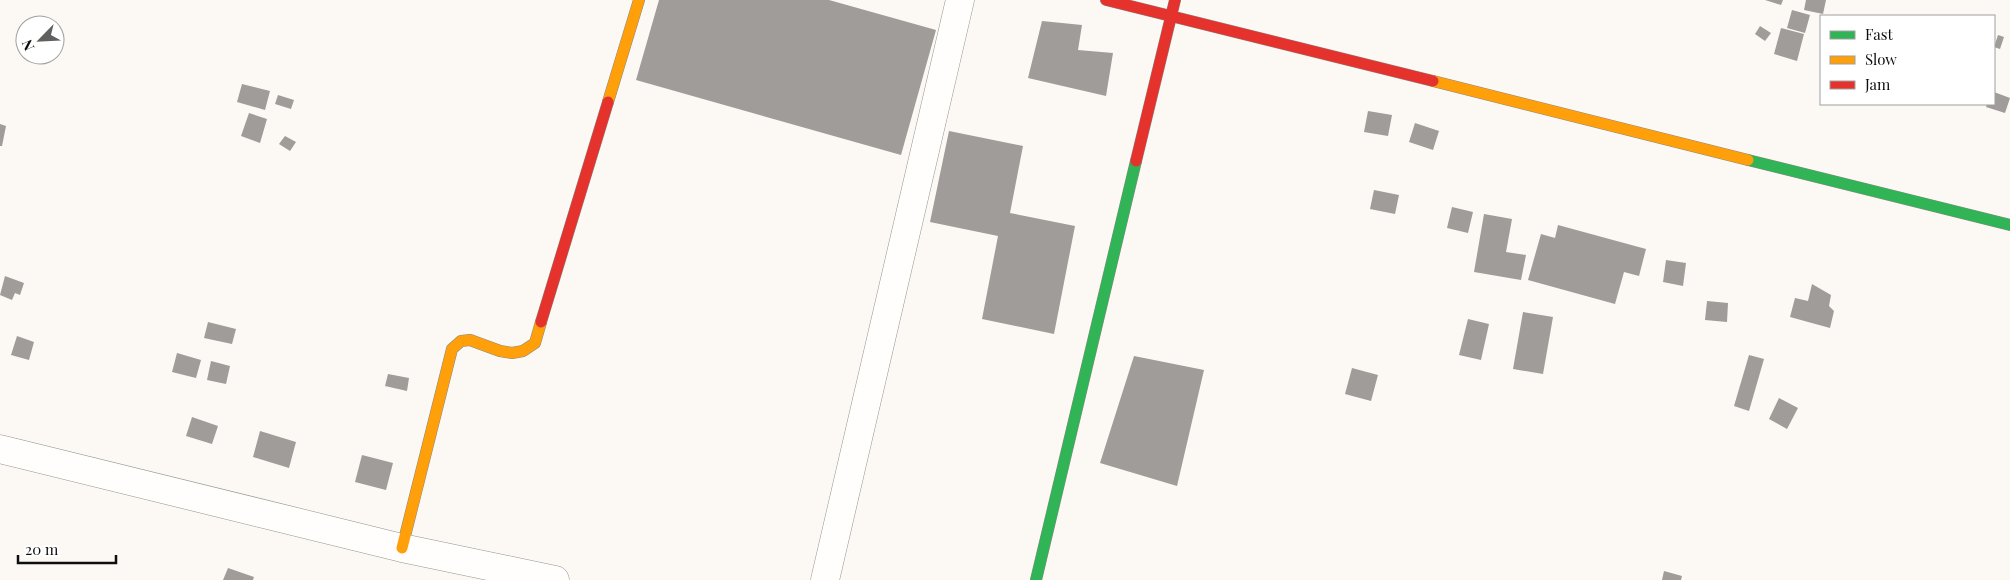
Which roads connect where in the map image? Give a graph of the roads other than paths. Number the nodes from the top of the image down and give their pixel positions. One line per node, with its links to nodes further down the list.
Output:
1 (639, 0): 8 (street)
2 (960, 0): 10 (street)
3 (1106, 0): 5 (street)
4 (1175, 0): 5 (street)
5 (1171, 16): 6 (street); 11 (street)
6 (2010, 225)
7 (0, 449): 8 (street)
8 (402, 548): 9 (street)
9 (555, 580)
10 (825, 580)
11 (1036, 580)

